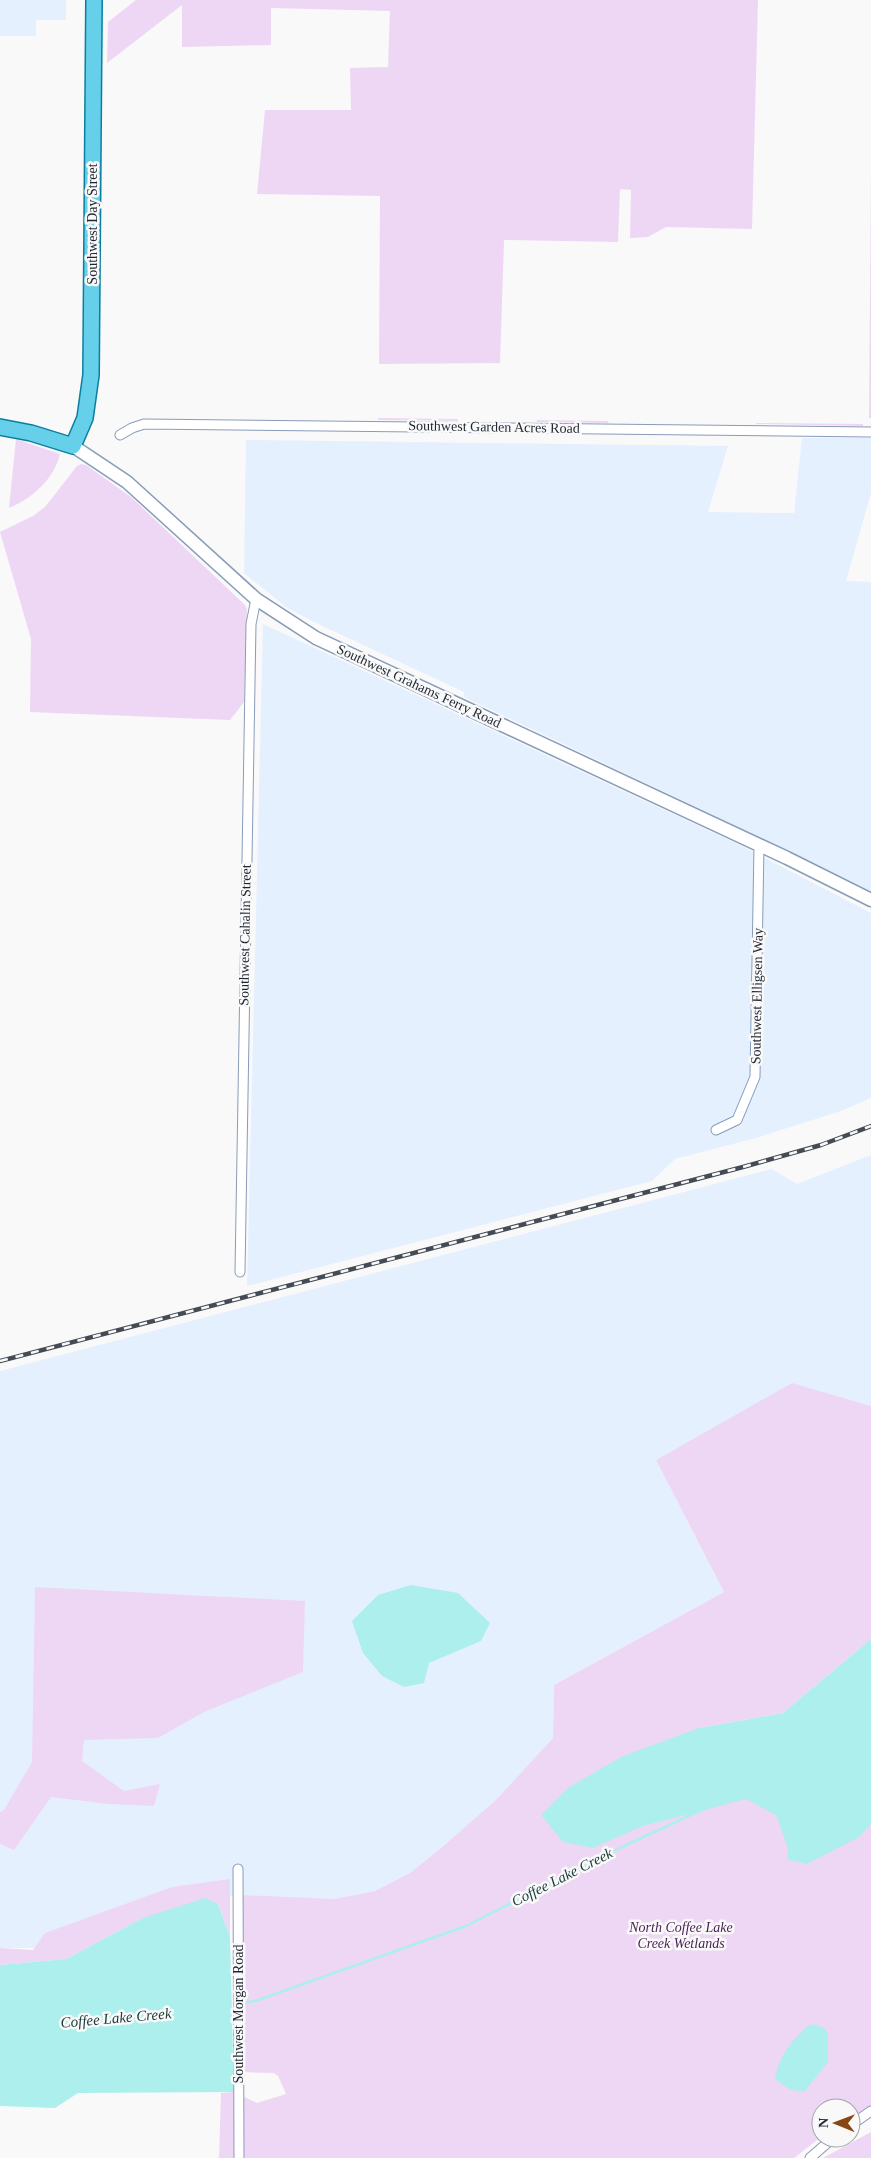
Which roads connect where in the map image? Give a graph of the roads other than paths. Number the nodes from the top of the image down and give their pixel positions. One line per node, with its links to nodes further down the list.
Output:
1 (94, 0): 5 (main road, Southwest Day Street)
2 (0, 427): 5 (main road, Southwest Grahams Ferry Road)
3 (871, 432): 4 (street, Southwest Garden Acres Road)
4 (120, 435)
5 (73, 446): 6 (main road, Southwest Grahams Ferry Road)
6 (256, 599): 7 (main road, Southwest Grahams Ferry Road); 10 (street, Southwest Cahalin Street)
7 (759, 845): 8 (main road, Southwest Grahams Ferry Road); 9 (street, Southwest Elligsen Way)
8 (871, 900)
9 (716, 1130)
10 (240, 1272)
11 (238, 1869): 13 (street, Southwest Morgan Road)
12 (822, 2148): 14 (street)
13 (239, 2158)
14 (810, 2158)

